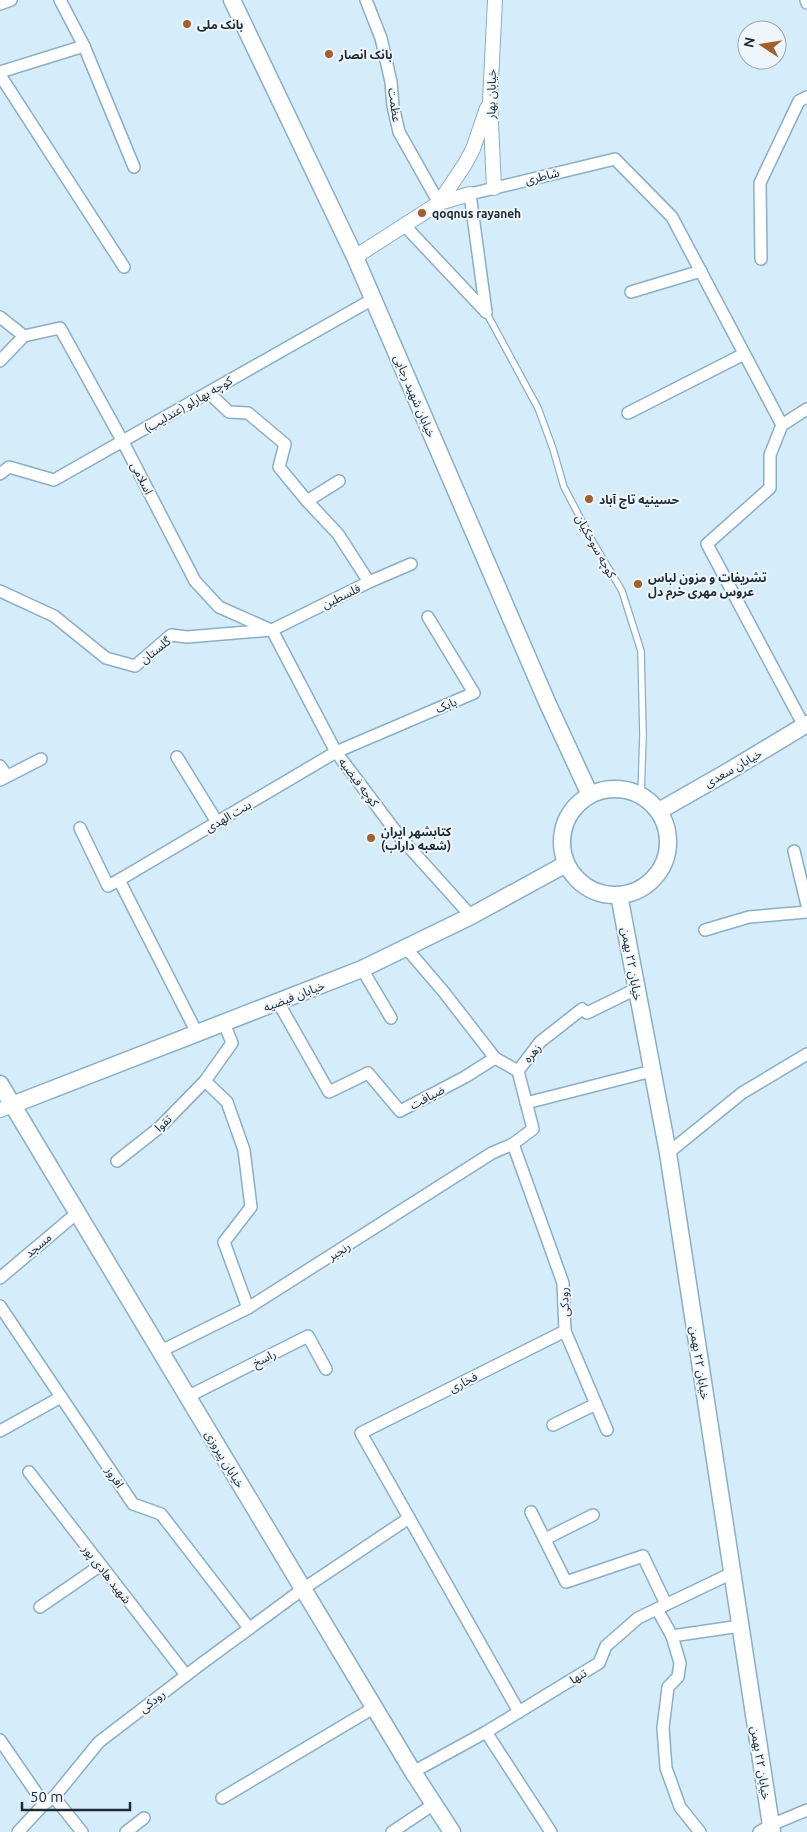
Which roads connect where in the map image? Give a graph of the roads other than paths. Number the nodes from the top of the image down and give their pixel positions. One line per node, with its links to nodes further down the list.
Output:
1 (11, 0): 6 (street)
2 (60, 0): 7 (street)
3 (232, 0): 16 (main road, خیابان شهید رجایی)
4 (366, 0): 14 (street, عظمت)
5 (495, 0): 10 (street, خیابان بهار)
6 (0, 4)
7 (84, 46): 8 (street); 11 (street)
8 (0, 74): 18 (street)
9 (807, 97): 17 (street)
10 (490, 101): 12 (street, خیابان بهار); 14 (street)
11 (134, 167)
12 (494, 188): 13 (street, شاطری); 19 (street, شاطری)
13 (470, 194): 14 (street); 22 (street)
14 (439, 203): 15 (street)
15 (405, 226): 16 (street); 22 (street)
16 (355, 257): 21 (main road, خیابان شهید رجایی)
17 (760, 259)
18 (124, 267)
19 (701, 271): 20 (street); 25 (street)
20 (631, 292)
21 (373, 299): 27 (street, کوچه بهارلو (عندلیب)); 46 (main road, خیابان شهید رجایی)
22 (486, 312): 47 (lane, کوچه سوخکیان)
23 (0, 317): 24 (street)
24 (24, 336): 26 (street); 31 (street, اسلامی)
25 (744, 354): 29 (street); 30 (street)
26 (0, 362)
27 (209, 393): 31 (street, کوچه بهارلو (عندلیب)); 34 (street)
28 (807, 409): 30 (street)
29 (628, 413)
30 (782, 425): 40 (street)
31 (124, 442): 32 (street, کوچه بهارلو (عندلیب)); 39 (street, اسلامی)
32 (0, 474)
33 (339, 481): 34 (street)
34 (307, 501): 36 (street)
35 (411, 564): 36 (street, فلسطین)
36 (369, 582): 39 (street, فلسطین)
37 (0, 591): 39 (street, گلستان)
38 (428, 617): 41 (street, بابک)
39 (272, 630): 41 (street, کوچه فیضیه)
40 (805, 725): 48 (main road, خیابان سعدی)
41 (336, 752): 49 (street, بنت الهدی); 57 (street, کوچه فیضیه)
42 (177, 757): 49 (street)
43 (41, 759): 45 (street)
44 (0, 766): 45 (street)
45 (4, 778)
46 (590, 795): 47 (main road); 52 (main road)
47 (641, 795): 48 (main road)
48 (659, 811): 54 (main road)
49 (217, 822): 53 (street, بنت الهدی)
50 (80, 828): 53 (street)
51 (794, 851): 55 (street)
52 (566, 864): 54 (main road); 57 (main road, خیابان فیضیه)
53 (119, 880): 65 (street)
54 (620, 895): 61 (main road, خیابان ۲۲ بهمن)
55 (807, 905)
56 (807, 912): 58 (street)
57 (472, 916): 59 (main road, خیابان فیضیه)
58 (705, 930)
59 (407, 949): 60 (main road, خیابان فیضیه); 67 (street, زهره)
60 (362, 969): 62 (main road, خیابان فیضیه); 63 (street)
61 (636, 989): 68 (street, زهره); 69 (main road, خیابان ۲۲ بهمن)
62 (278, 1002): 64 (main road, خیابان فیضیه); 67 (street, ضیافت)
63 (391, 1018)
64 (224, 1023): 65 (main road, خیابان فیضیه); 70 (street, تقوا)
65 (196, 1034): 73 (main road, خیابان فیضیه)
66 (807, 1054): 75 (street)
67 (495, 1058): 68 (street, زهره)
68 (518, 1071): 72 (street)
69 (652, 1071): 72 (street); 75 (main road, خیابان ۲۲ بهمن)
70 (206, 1081): 76 (street, تقوا); 80 (street)
71 (0, 1084): 73 (main road, خیابان پیروزی)
72 (526, 1103): 74 (street, رنجبر)
73 (6, 1108): 77 (main road, خیابان پیروزی)
74 (513, 1144): 80 (street, رنجبر); 81 (street, رودکی)
75 (668, 1153): 96 (main road, خیابان ۲۲ بهمن)
76 (117, 1161)
77 (77, 1213): 78 (street, مسجد); 82 (main road, خیابان پیروزی)
78 (0, 1278)
79 (0, 1306): 84 (street, افروز)
80 (248, 1308): 82 (street, رنجبر)
81 (566, 1330): 86 (street, رودکی); 93 (street, فخاری)
82 (161, 1351): 85 (main road, خیابان پیروزی)
83 (326, 1369): 85 (street, راسخ)
84 (61, 1397): 89 (street); 101 (street, افروز)
85 (187, 1397): 97 (main road, خیابان پیروزی)
86 (596, 1404): 87 (street); 88 (street, رودکی)
87 (553, 1425)
88 (607, 1430)
89 (0, 1431)
90 (29, 1472): 95 (street, شهید هادی پور)
91 (531, 1512): 94 (street)
92 (593, 1515): 94 (street)
93 (409, 1518): 97 (street, رودکی); 105 (street)
94 (545, 1539): 98 (street)
95 (101, 1565): 99 (street); 103 (street, شهید هادی پور)
96 (732, 1573): 98 (street, تنها); 100 (main road, خیابان ۲۲ بهمن)
97 (304, 1589): 101 (street, رودکی); 104 (main road, خیابان پیروزی)
98 (661, 1607): 102 (street); 105 (street, تنها)
99 (40, 1608)
100 (740, 1626): 102 (street); 115 (main road, خیابان ۲۲ بهمن)
101 (249, 1628): 103 (street, رودکی)
102 (672, 1636): 122 (street)
103 (186, 1675): 109 (street, رودکی)
104 (375, 1707): 108 (main road, خیابان پیروزی); 110 (street)
105 (519, 1712): 106 (street, تنها)
106 (486, 1732): 108 (street, تنها); 121 (street)
107 (0, 1740): 111 (street)
108 (413, 1772): 112 (main road, خیابان پیروزی)
109 (54, 1796): 111 (street, رودکی); 117 (street)
110 (222, 1798)
111 (44, 1804): 116 (street, رودکی)
112 (434, 1804): 119 (street); 120 (main road, خیابان پیروزی)
113 (807, 1810): 115 (street)
114 (144, 1818): 118 (street)
115 (767, 1830)
116 (18, 1832)
117 (82, 1832)
118 (126, 1832)
119 (392, 1832)
120 (452, 1832)
121 (551, 1832)
122 (700, 1832)

